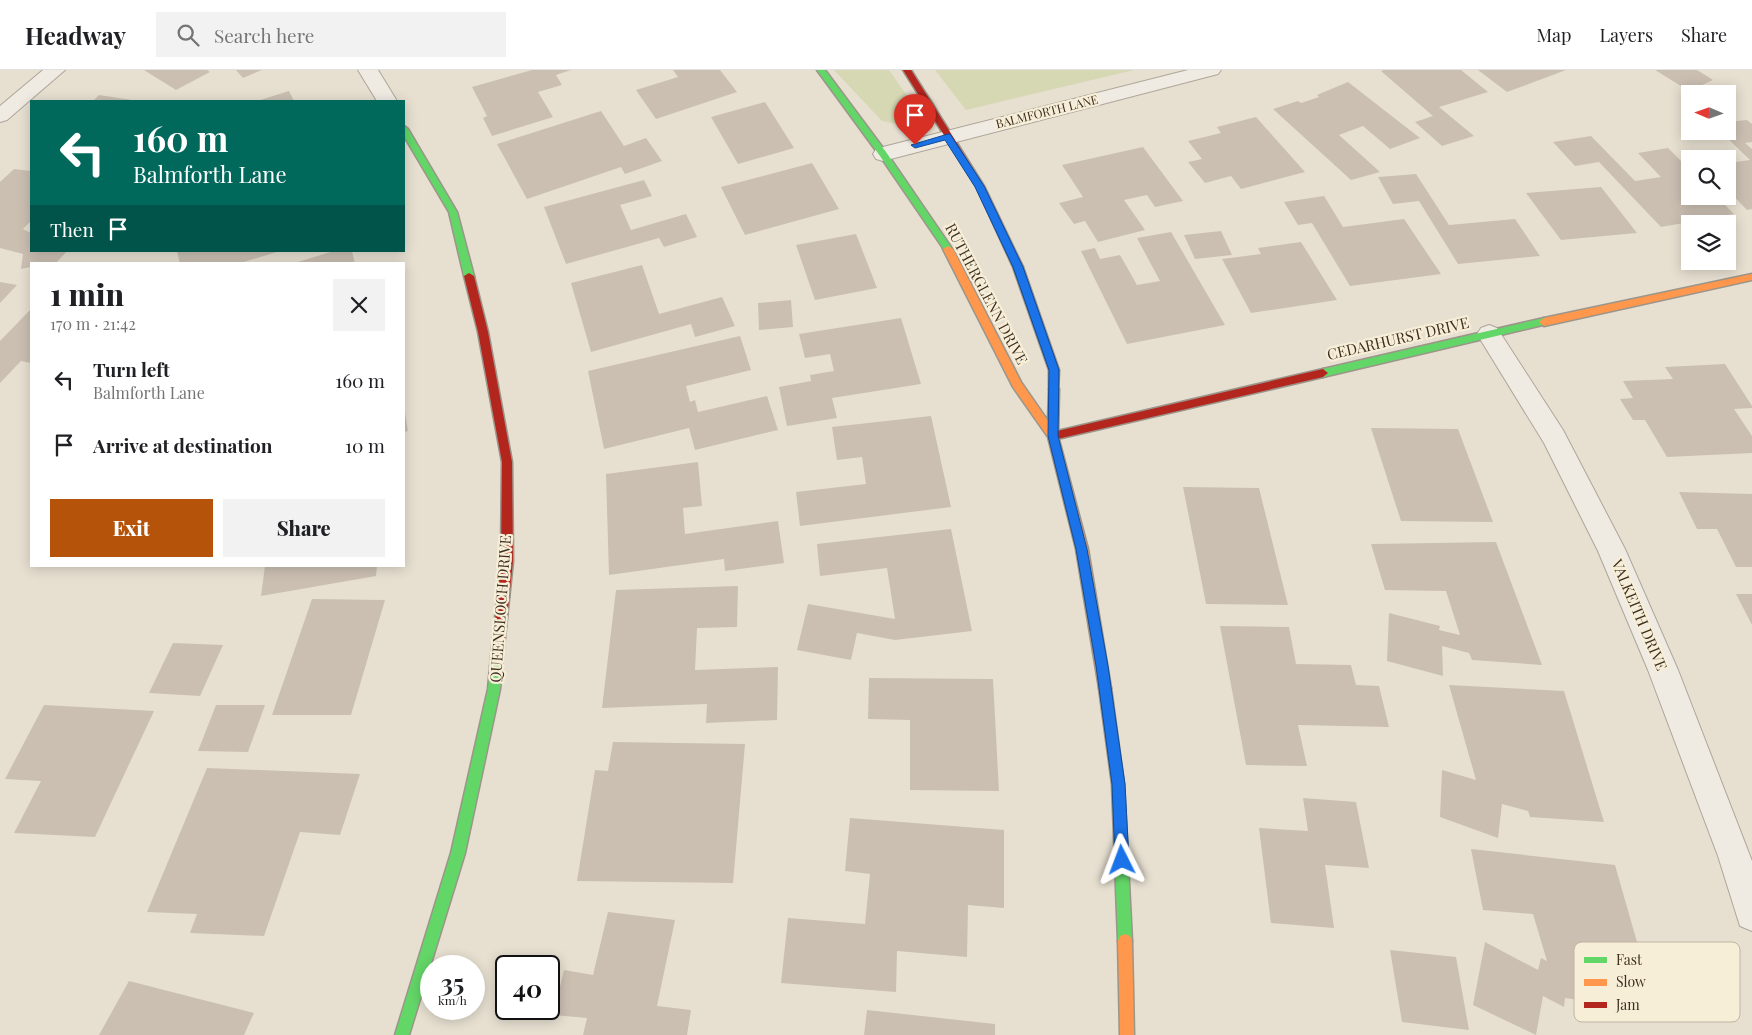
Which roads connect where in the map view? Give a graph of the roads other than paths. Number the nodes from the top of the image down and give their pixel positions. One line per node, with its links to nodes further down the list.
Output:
1 (55, 70): 7 (street)
2 (368, 70): 6 (street)
3 (821, 70): 10 (street, RUTHERGLENN DRIVE)
4 (907, 70): 9 (street, RUTHERGLENN DRIVE)
5 (1211, 70): 9 (street, BALMFORTH LANE)
6 (386, 100)
7 (0, 116)
8 (405, 131): 15 (street, QUEENSLOCH DRIVE)
9 (948, 136): 10 (street, BALMFORTH LANE); 13 (street, RUTHERGLENN DRIVE)
10 (883, 154): 13 (street, RUTHERGLENN DRIVE)
11 (1752, 277): 12 (street, CEDARHURST DRIVE)
12 (1489, 334): 13 (street, CEDARHURST DRIVE); 14 (street, VALKEITH DRIVE)
13 (1053, 436): 16 (street, RUTHERGLENN DRIVE)
14 (1752, 914)
15 (402, 1035)
16 (1128, 1035)

